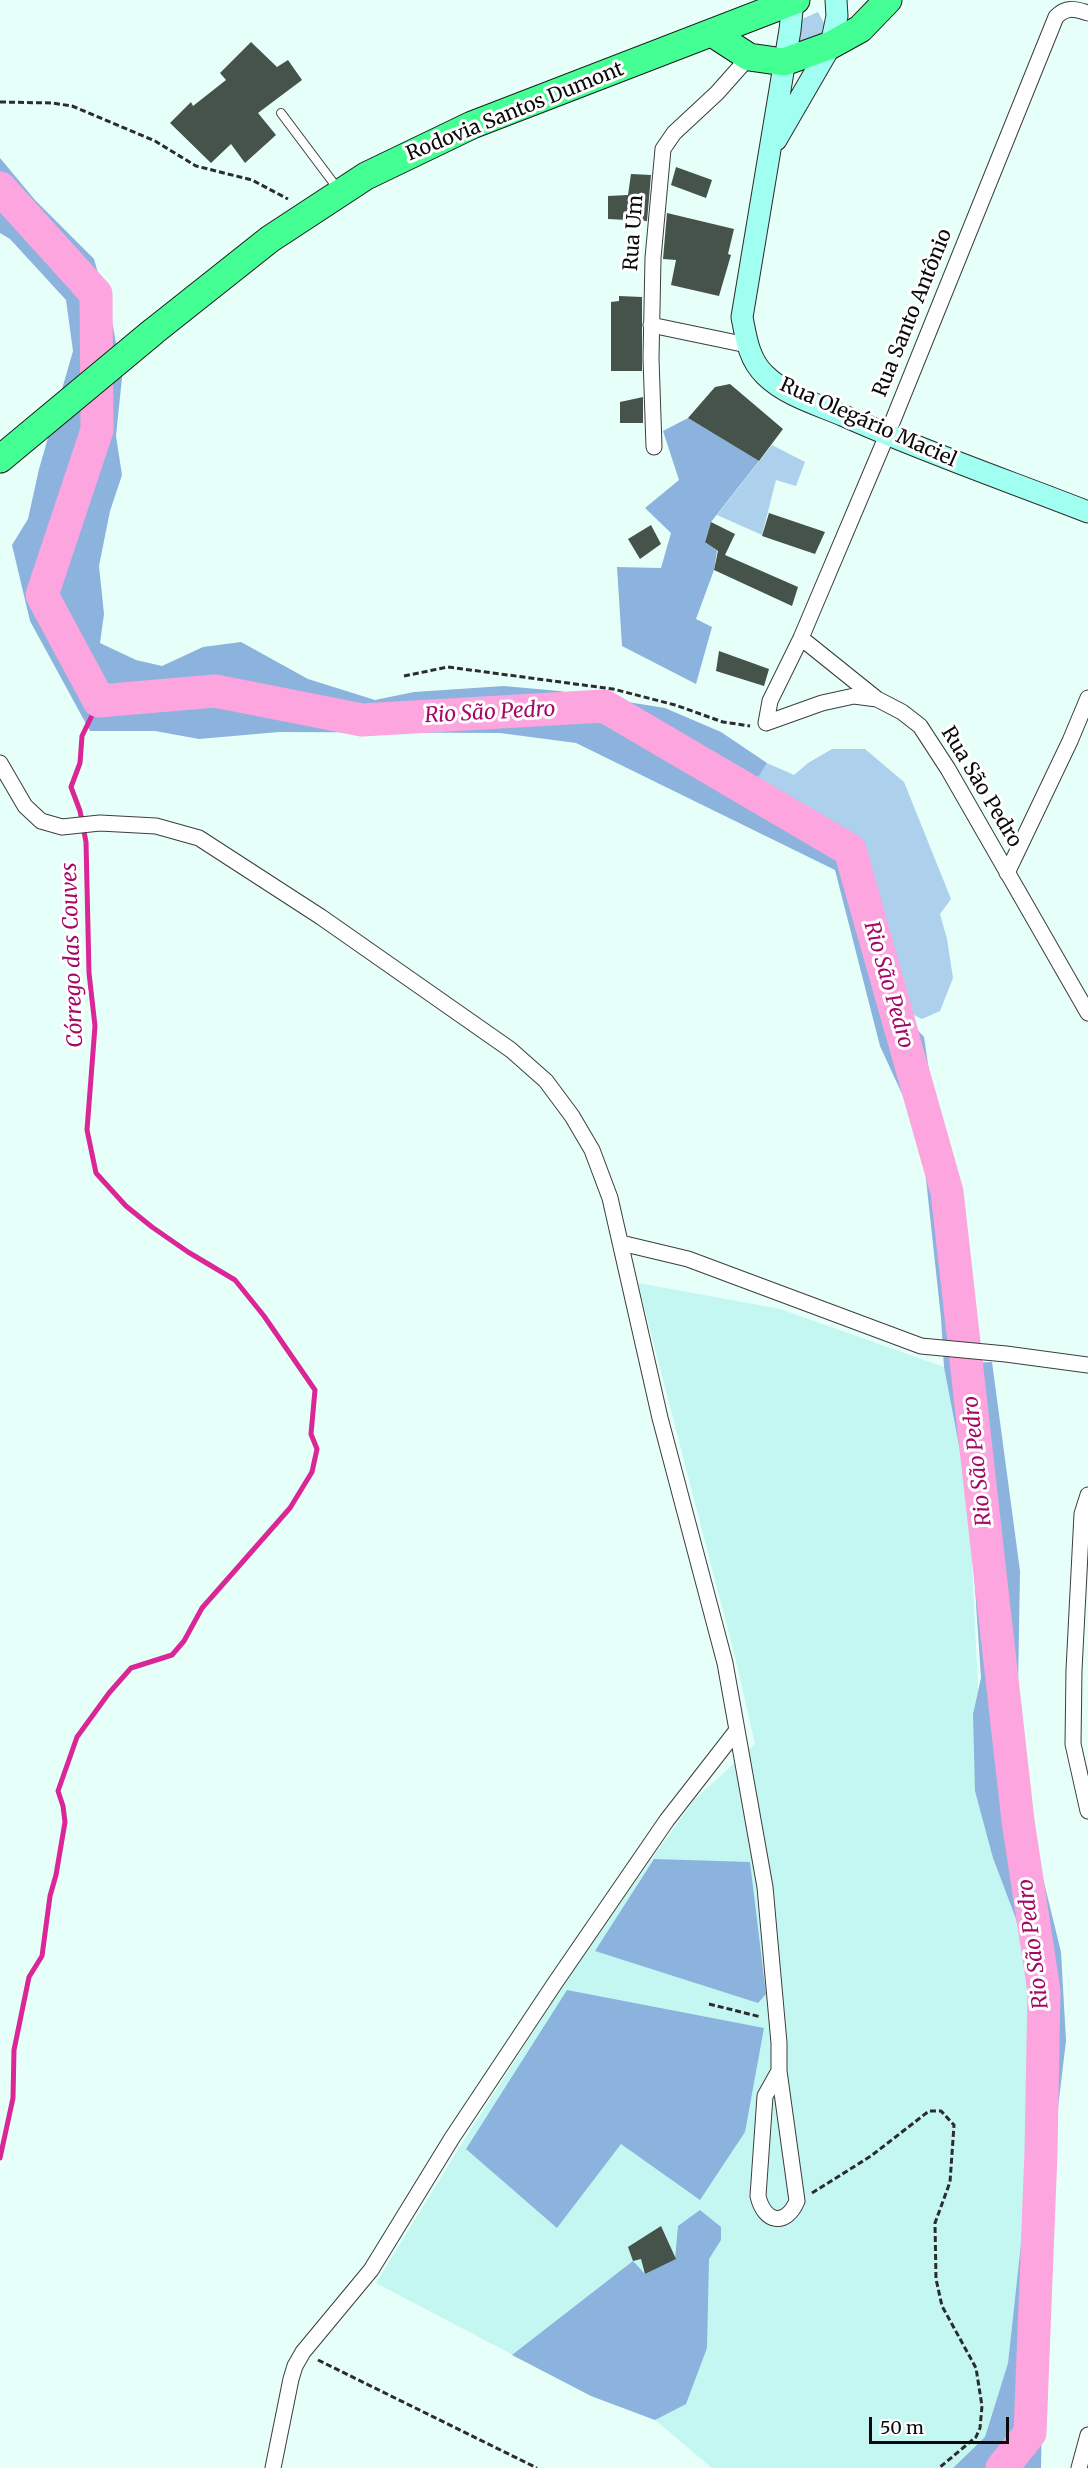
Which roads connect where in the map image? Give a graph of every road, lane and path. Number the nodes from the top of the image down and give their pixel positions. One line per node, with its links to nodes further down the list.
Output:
1 (836, 0): 6 (street, Rua Olegário Maciel)
2 (888, 0): 6 (highway)
3 (794, 1): 5 (highway, Rodovia Santos Dumont); 8 (street, Rua Olegário Maciel)
4 (1088, 13): 16 (street, Rua Santo Antônio)
5 (712, 33): 7 (highway); 12 (highway, Rodovia Santos Dumont)
6 (831, 45): 8 (highway); 11 (street, Rua Olegário Maciel)
7 (749, 57): 8 (highway); 14 (street, Rua Um)
8 (784, 62): 11 (street, Rua Olegário Maciel)
9 (0, 102): 13 (path)
10 (281, 113): 12 (lane)
11 (769, 153): 15 (street, Rua Olegário Maciel)
12 (341, 192): 13 (highway, Rodovia Santos Dumont)
13 (310, 213): 18 (highway, Rodovia Santos Dumont)
14 (651, 325): 15 (street); 17 (street, Rua Um)
15 (747, 345): 16 (street, Rua Olegário Maciel)
16 (887, 435): 19 (street, Rua Olegário Maciel); 20 (street, Rua Santo Antônio)
17 (654, 447)
18 (0, 459)
19 (1088, 512)
20 (801, 638): 23 (street); 24 (street, Rua Santo Antônio)
21 (404, 676): 24 (path)
22 (1088, 698): 26 (street)
23 (878, 699): 24 (street, Rua São Pedro); 26 (street, Rua São Pedro)
24 (766, 723)
25 (0, 763): 28 (street)
26 (1007, 873): 27 (street, Rua São Pedro)
27 (1088, 1013)
28 (621, 1243): 29 (street); 32 (street)
29 (1088, 1365)
30 (1088, 1495): 31 (street)
31 (1085, 1515): 33 (street)
32 (737, 1730): 35 (street); 38 (street)
33 (1088, 1811)
34 (709, 2004): 35 (path)
35 (777, 2021): 36 (street)
36 (779, 2071): 37 (street); 37 (street)
37 (797, 2201): 42 (path)
38 (303, 2352): 40 (street); 41 (path)
39 (1088, 2435): 43 (street)
40 (273, 2468)
41 (537, 2468)
42 (939, 2468)
43 (1079, 2468)

